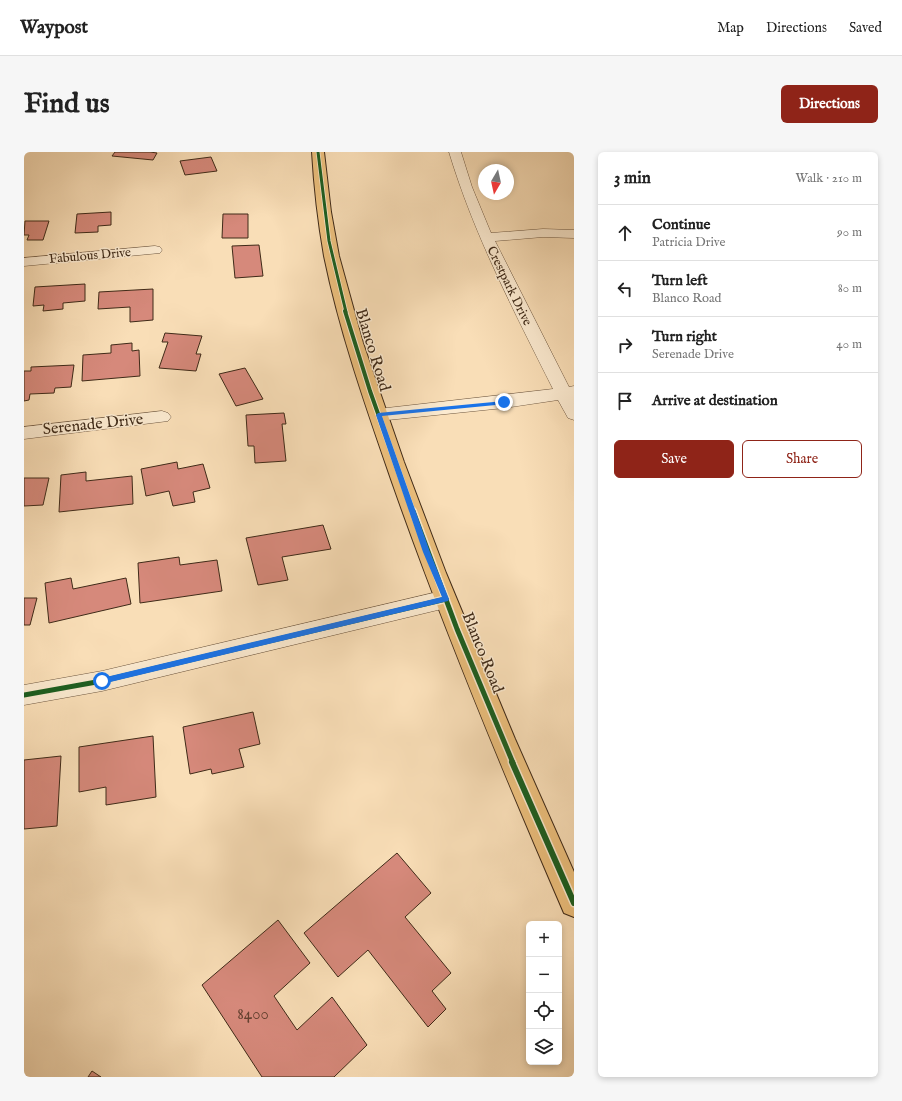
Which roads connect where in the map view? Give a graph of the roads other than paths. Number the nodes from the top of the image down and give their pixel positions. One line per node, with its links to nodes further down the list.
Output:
1 (318, 152): 9 (main road, Blanco Road)
2 (455, 152): 4 (street, Crestpark Drive)
3 (574, 234): 4 (street)
4 (486, 236): 7 (street, Crestpark Drive)
5 (155, 250): 6 (street, Fabulous Drive)
6 (24, 262)
7 (568, 393): 8 (street, Crestpark Drive); 9 (street)
8 (574, 414)
9 (378, 415): 12 (main road, Blanco Road)
10 (162, 417): 11 (street, Serenade Drive)
11 (24, 433)
12 (446, 599): 13 (street); 14 (main road, Blanco Road)
13 (24, 695)
14 (574, 903)

